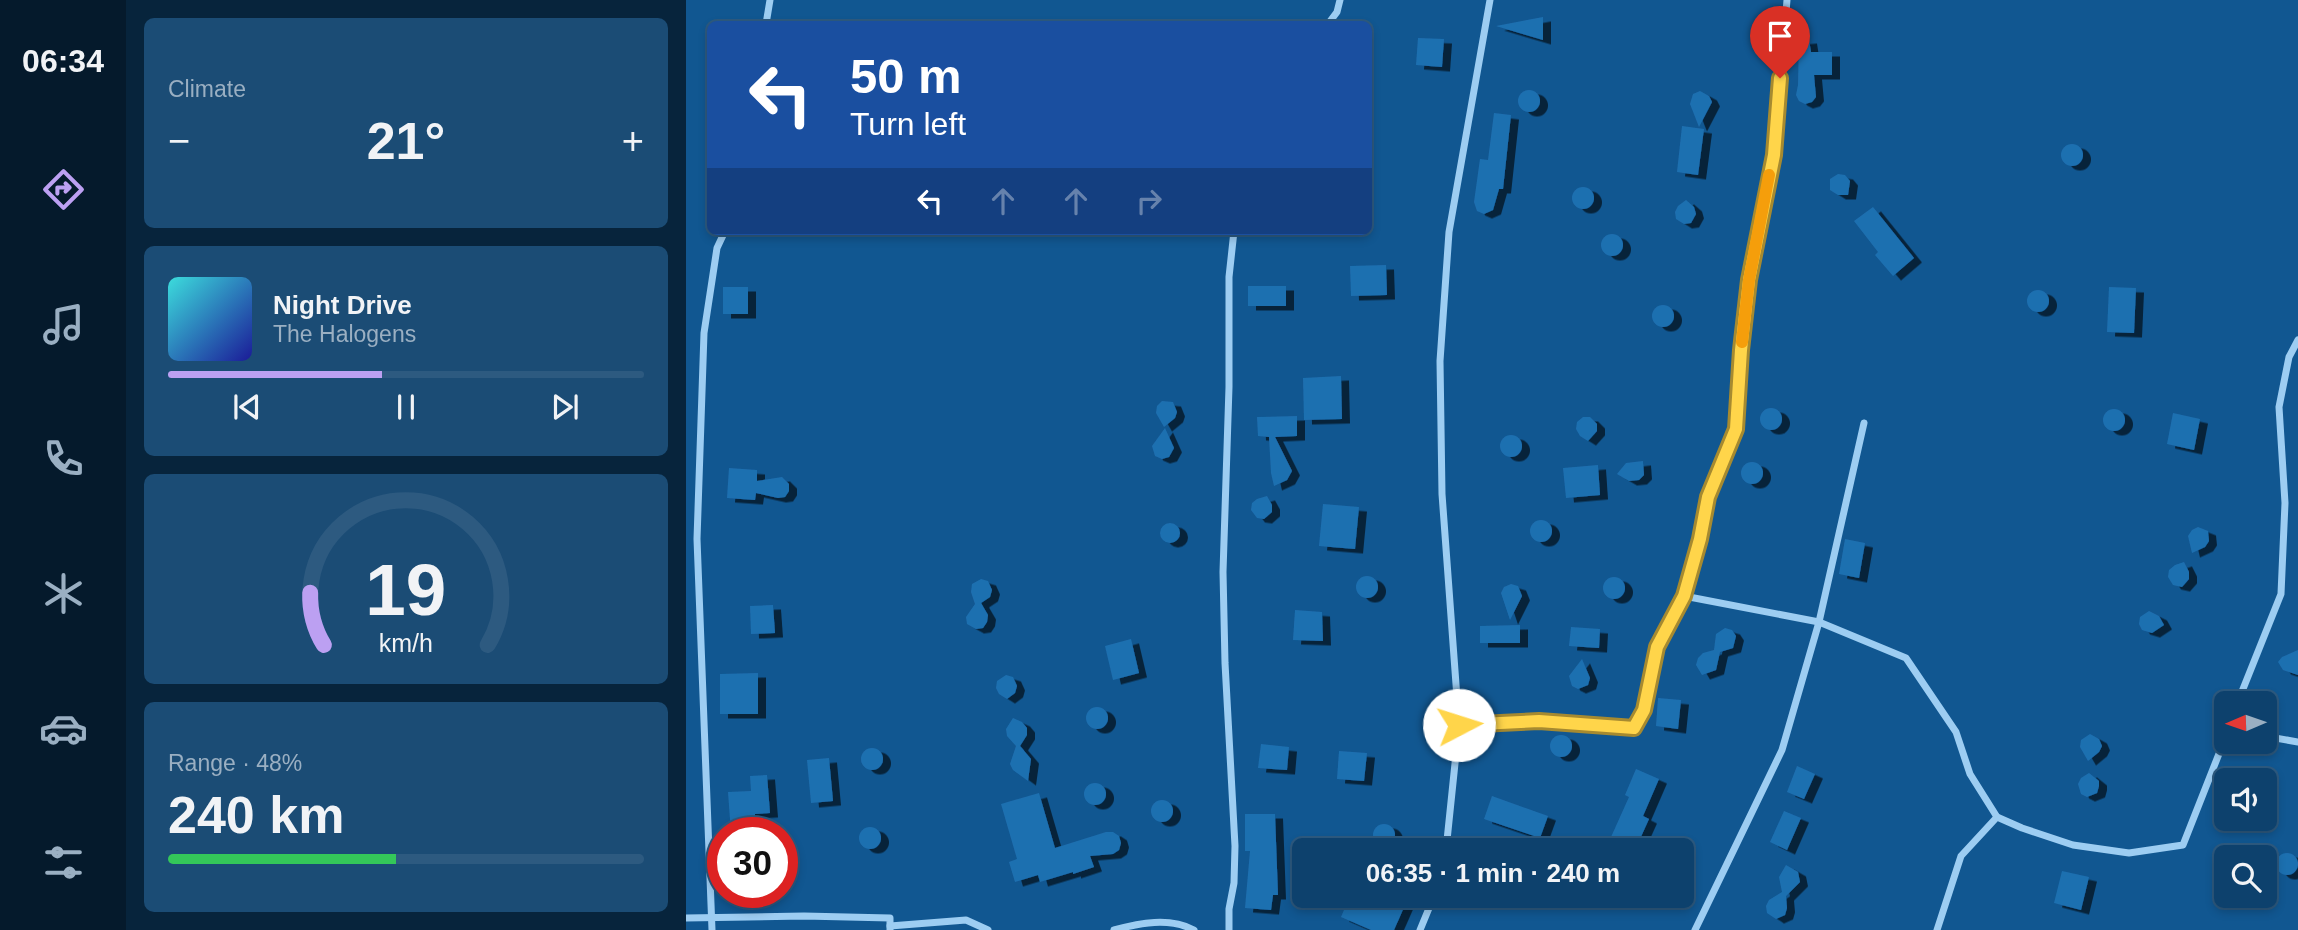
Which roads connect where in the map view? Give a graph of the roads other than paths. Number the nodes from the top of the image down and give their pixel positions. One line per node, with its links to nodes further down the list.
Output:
1 (770, 0): 5 (street)
2 (1340, 0): 6 (street)
3 (1490, 0): 14 (street)
4 (1787, 0): 11 (street)
5 (766, 21)
6 (1330, 21)
7 (723, 235): 21 (street)
8 (1234, 235): 28 (street)
9 (2298, 340): 13 (street)
10 (1864, 423): 12 (street)
11 (1684, 596): 12 (street); 14 (street)
12 (1819, 622): 18 (street); 30 (street)
13 (2242, 691)
14 (1459, 725): 19 (street)
15 (2277, 738): 16 (street)
16 (2298, 742)
17 (2219, 754): 18 (street)
18 (1997, 817): 31 (street)
19 (1447, 838)
20 (1429, 908): 29 (street)
21 (712, 917): 22 (street); 23 (street); 24 (street)
22 (686, 919)
23 (890, 928): 25 (street)
24 (712, 930)
25 (988, 930)
26 (1114, 930): 27 (street)
27 (1194, 930)
28 (1229, 930)
29 (1420, 930)
30 (1695, 930)
31 (1937, 930)

